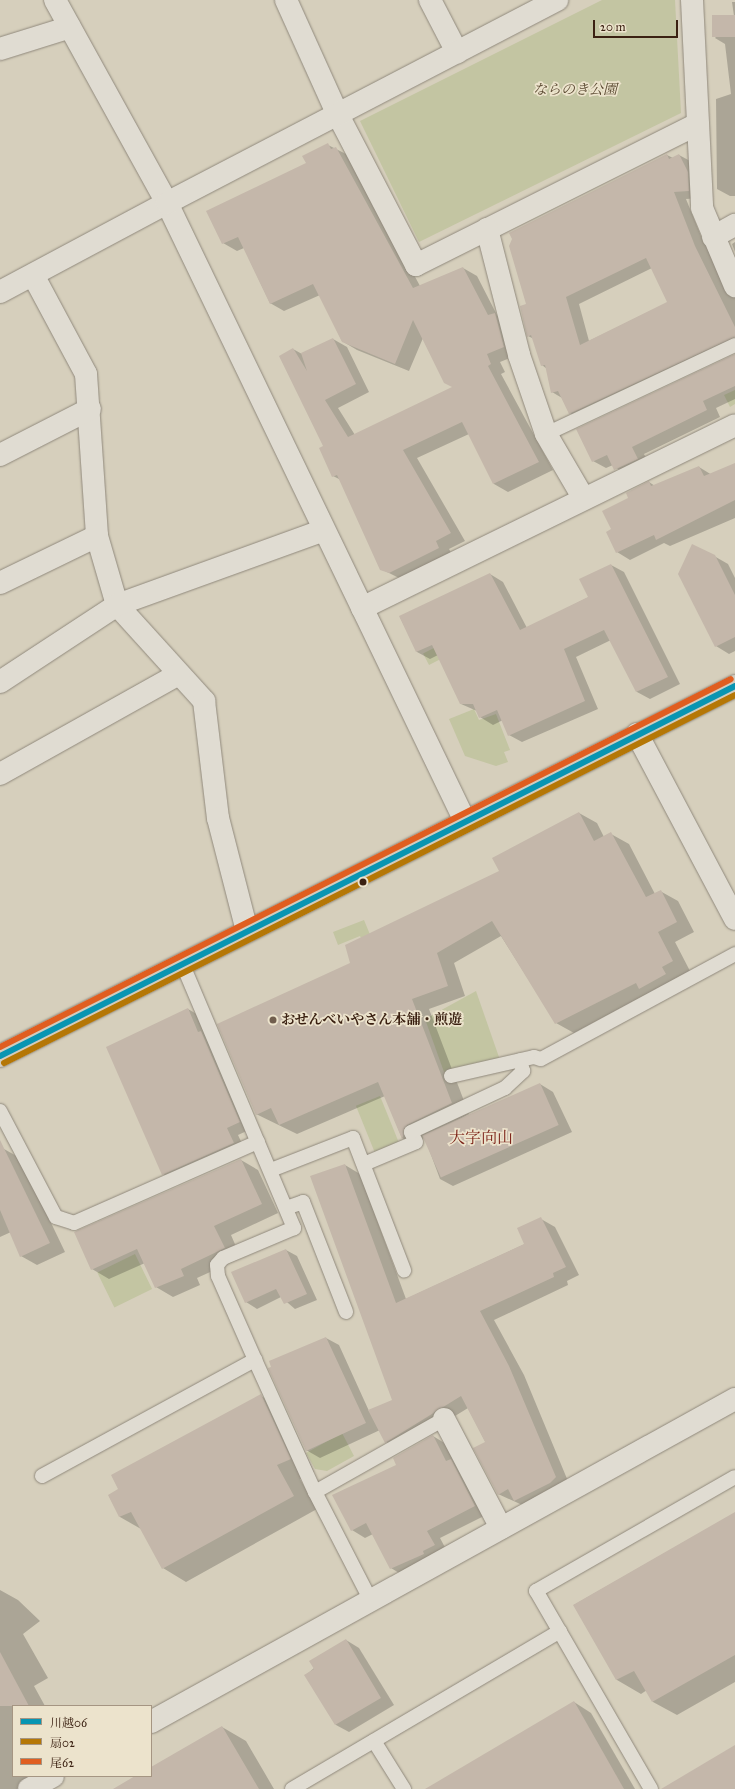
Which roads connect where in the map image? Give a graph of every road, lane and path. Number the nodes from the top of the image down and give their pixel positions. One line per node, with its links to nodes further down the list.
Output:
1 (55, 0): 6 (street)
2 (286, 0): 9 (street)
3 (430, 0): 8 (street)
4 (557, 0): 8 (street)
5 (692, 0): 10 (street)
6 (70, 27): 7 (street); 11 (street)
7 (0, 49)
8 (457, 52): 9 (street)
9 (338, 115): 11 (street); 13 (street)
10 (698, 124): 13 (street); 14 (street)
11 (167, 202): 15 (street); 24 (street)
12 (735, 225): 14 (street)
13 (487, 229): 21 (street)
14 (713, 237): 16 (street)
15 (33, 275): 17 (street); 19 (street)
16 (735, 286)
17 (0, 292)
18 (735, 345): 21 (lane)
19 (90, 409): 22 (street); 25 (street)
20 (735, 425): 23 (street)
21 (546, 434): 23 (street)
22 (0, 455)
23 (584, 499): 28 (street)
24 (324, 530): 27 (street); 28 (street)
25 (97, 536): 26 (street); 27 (street)
26 (0, 583)
27 (117, 606): 29 (street); 30 (street)
28 (362, 608): 34 (street)
29 (179, 674): 33 (street); 36 (street)
30 (0, 682)
31 (735, 686): 32 (main road)
32 (637, 734): 34 (main road); 35 (street)
33 (0, 774)
34 (465, 821): 36 (main road)
35 (735, 919)
36 (247, 931): 38 (main road)
37 (735, 954): 40 (lane)
38 (182, 964): 39 (main road); 43 (lane)
39 (0, 1056)
40 (520, 1060): 41 (lane); 44 (lane)
41 (451, 1076)
42 (0, 1111): 43 (lane)
43 (258, 1142): 45 (lane)
44 (364, 1164): 45 (lane); 47 (lane)
45 (271, 1170): 46 (lane)
46 (286, 1208): 48 (lane); 49 (lane)
47 (404, 1270)
48 (346, 1312)
49 (255, 1360): 52 (lane); 54 (lane)
50 (735, 1399): 55 (street)
51 (444, 1419): 54 (lane); 55 (street)
52 (42, 1476)
53 (735, 1477): 57 (lane)
54 (315, 1492): 56 (lane)
55 (501, 1528): 56 (street)
56 (371, 1601): 58 (street)
57 (560, 1631): 59 (lane); 64 (lane)
58 (152, 1721)
59 (374, 1741): 62 (lane); 63 (lane)
60 (51, 1777): 61 (street)
61 (29, 1789)
62 (292, 1789)
63 (404, 1789)
64 (651, 1789)

